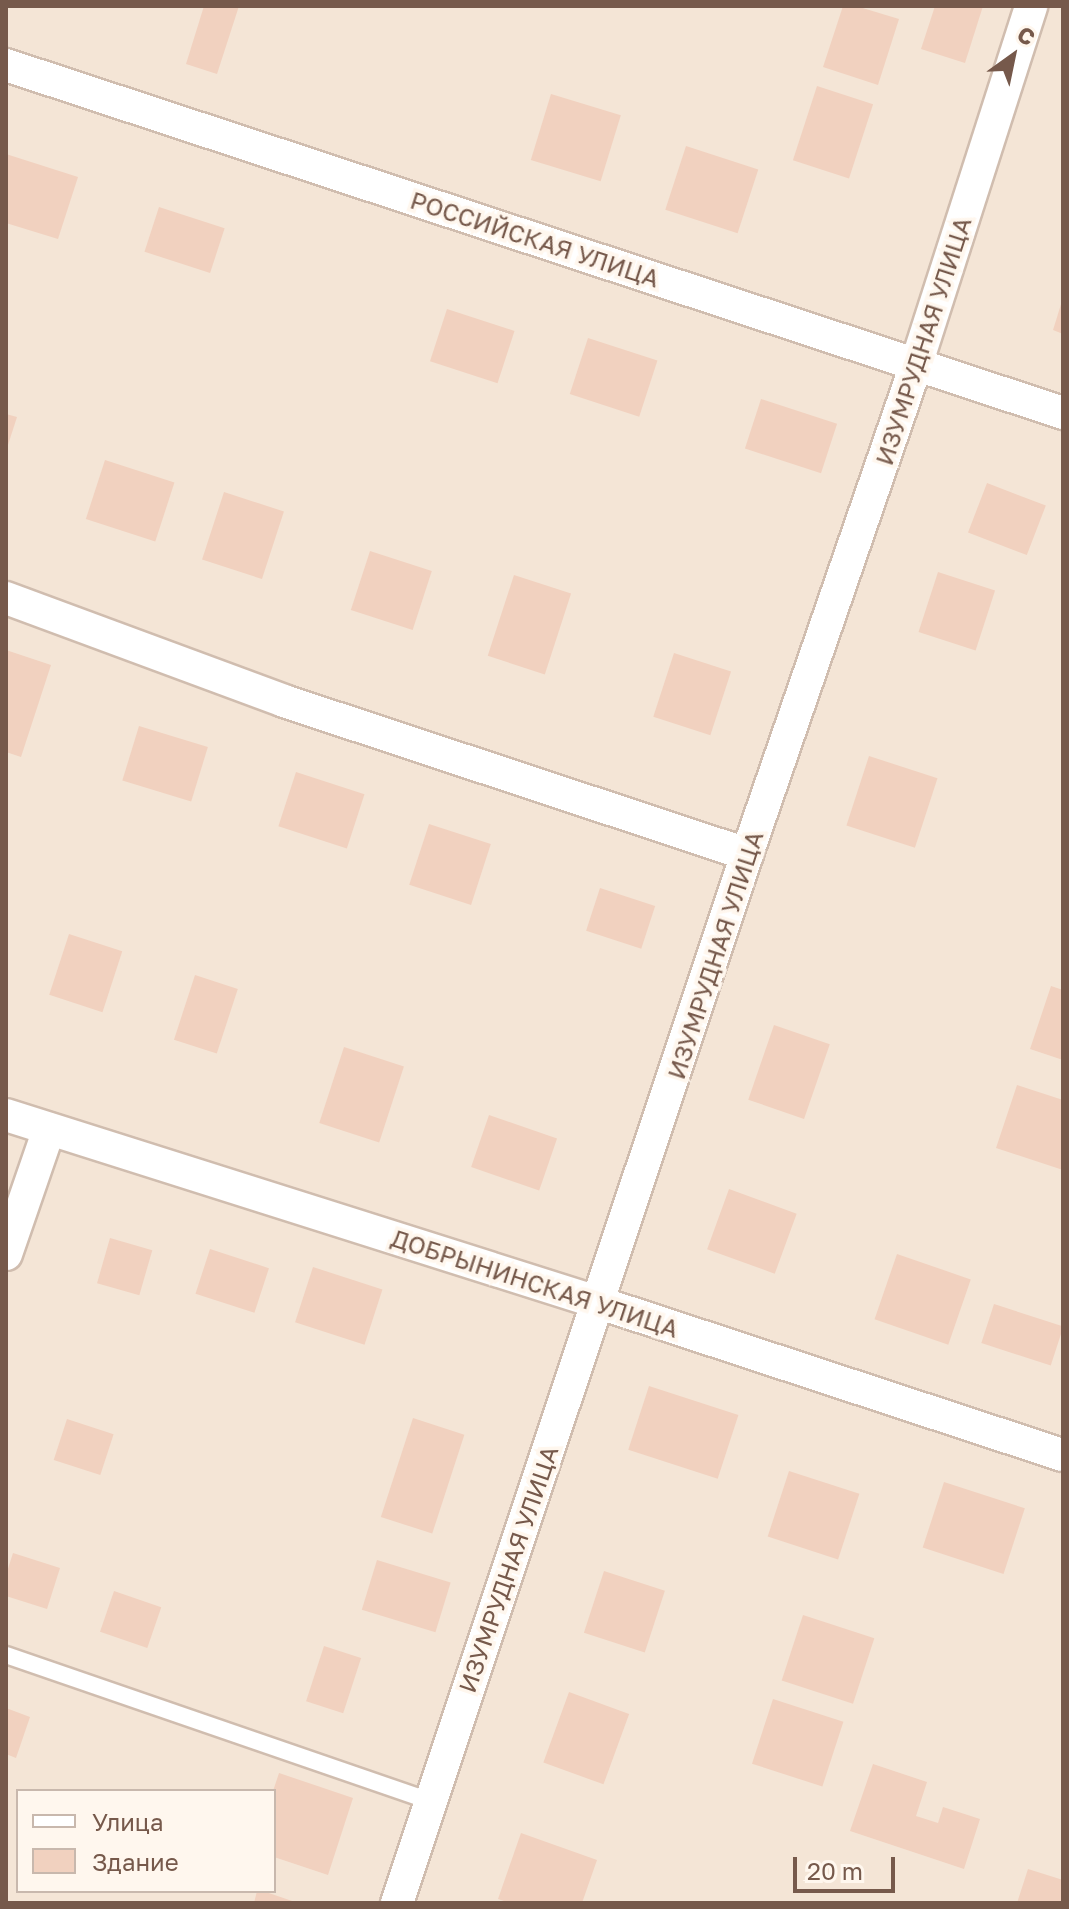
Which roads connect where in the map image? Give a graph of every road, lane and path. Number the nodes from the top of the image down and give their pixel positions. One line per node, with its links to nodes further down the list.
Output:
1 (1031, 6): 3 (street, ИЗУМРУДНАЯ УЛИЦА)
2 (6, 65): 3 (street, РОССИЙСКАЯ УЛИЦА)
3 (916, 365): 4 (street, РОССИЙСКАЯ УЛИЦА); 6 (street, ИЗУМРУДНАЯ УЛИЦА)
4 (1063, 413)
5 (6, 598): 6 (street)
6 (747, 854): 10 (street, ИЗУМРУДНАЯ УЛИЦА)
7 (6, 1115): 8 (street, ДОБРЫНИНСКАЯ УЛИЦА)
8 (49, 1129): 9 (street); 10 (street, ДОБРЫНИНСКАЯ УЛИЦА)
9 (6, 1254)
10 (600, 1303): 11 (street, ДОБРЫНИНСКАЯ УЛИЦА); 13 (street, ИЗУМРУДНАЯ УЛИЦА)
11 (1063, 1455)
12 (6, 1655): 13 (lane)
13 (429, 1801): 14 (street, ИЗУМРУДНАЯ УЛИЦА)
14 (397, 1903)

